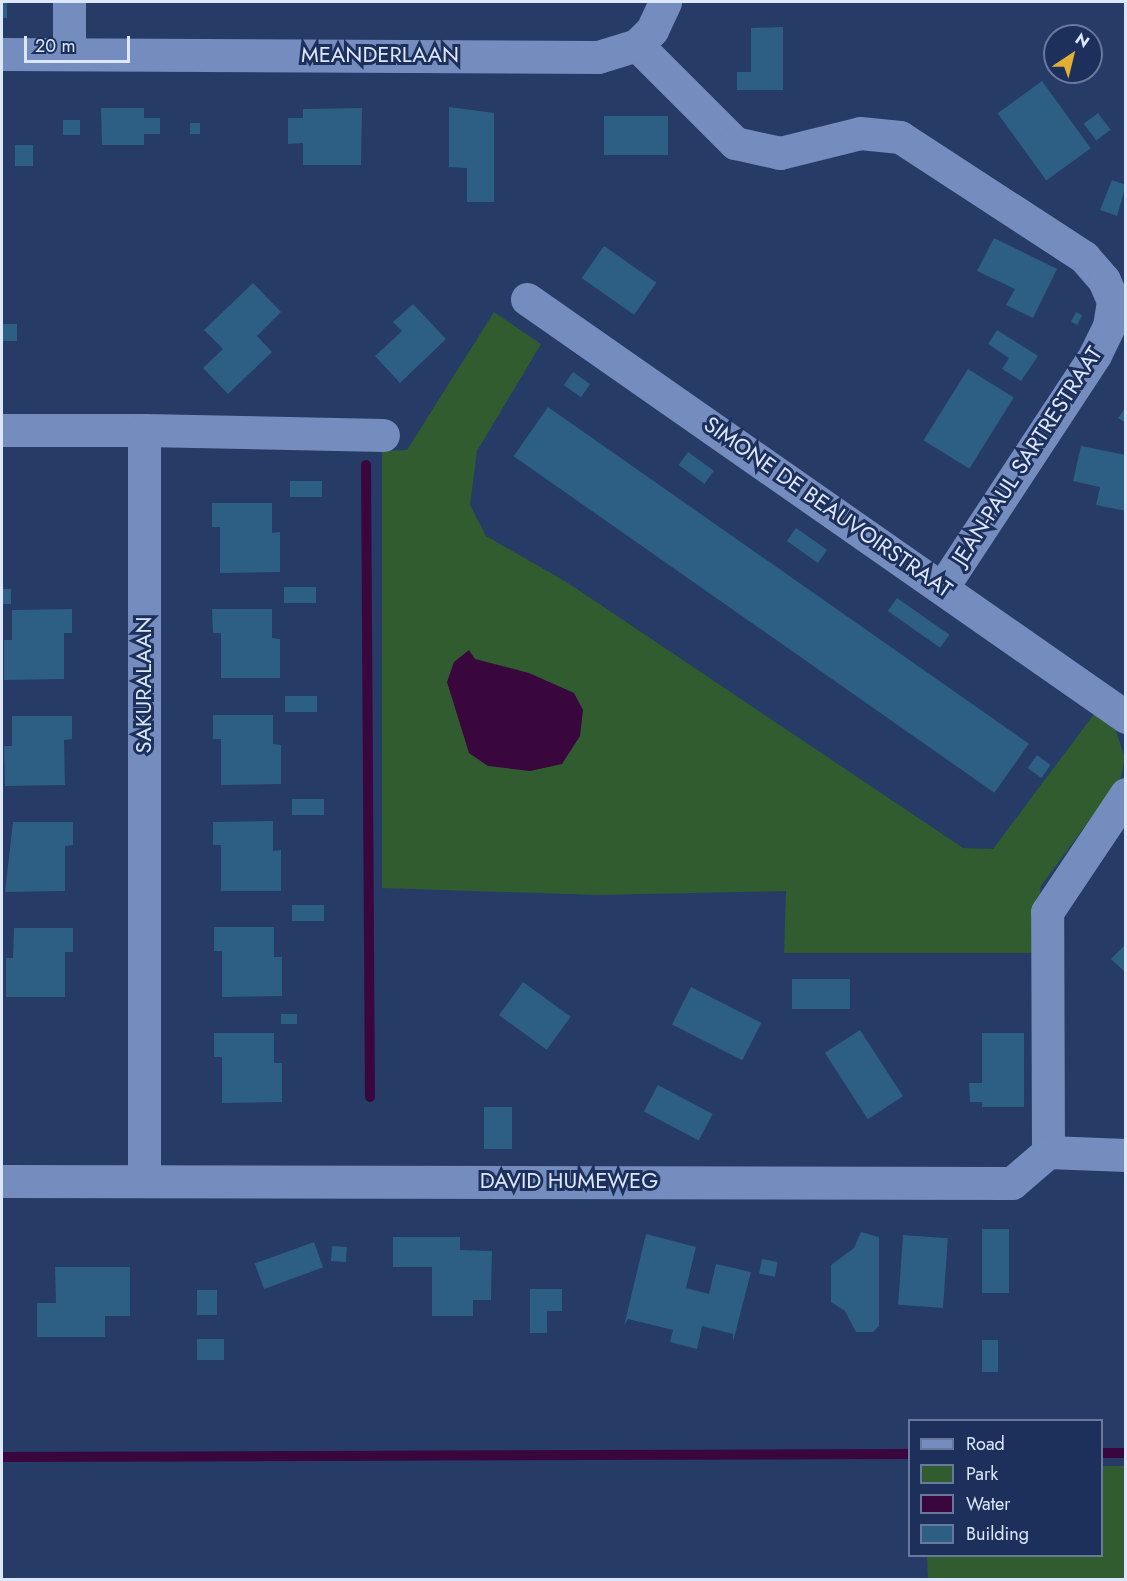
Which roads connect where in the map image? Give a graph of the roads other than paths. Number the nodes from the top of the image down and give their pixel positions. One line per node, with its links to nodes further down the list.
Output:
1 (69, 2): 4 (street)
2 (664, 2): 3 (street)
3 (637, 45): 4 (street, MEANDERLAAN); 7 (street, JEAN-PAUL SARTRESTRAAT)
4 (69, 53): 5 (street, MEANDERLAAN)
5 (2, 54)
6 (527, 299): 11 (street, SIMONE DE BEAUVOIRSTRAAT)
7 (1117, 332): 11 (street, JEAN-PAUL SARTRESTRAAT)
8 (2, 430): 9 (street)
9 (144, 430): 10 (street); 16 (street, SAKURALAAN)
10 (383, 435)
11 (943, 586): 12 (street, SIMONE DE BEAUVOIRSTRAAT)
12 (1125, 717)
13 (1125, 794): 14 (street)
14 (1048, 1152): 15 (street); 16 (street, DAVID HUMEWEG)
15 (1125, 1155)
16 (144, 1179): 17 (street, DAVID HUMEWEG)
17 (2, 1181)

